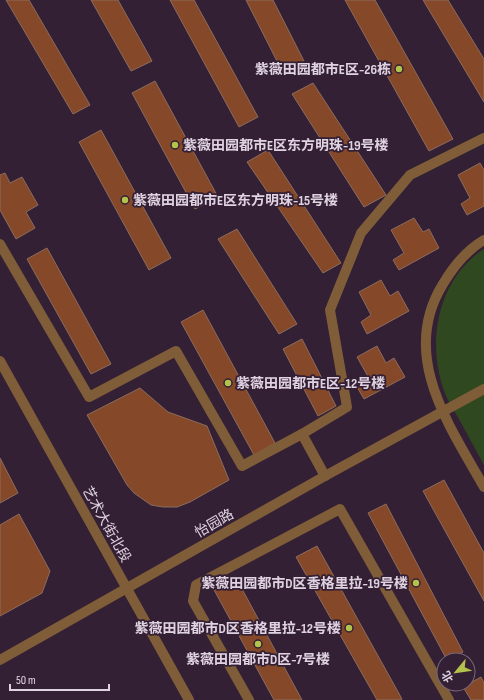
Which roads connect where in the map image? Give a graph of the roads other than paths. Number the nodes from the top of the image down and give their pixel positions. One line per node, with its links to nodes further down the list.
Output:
1 (484, 138): 7 (street)
2 (484, 240): 6 (street)
3 (0, 244): 7 (street)
4 (0, 361): 10 (street, 艺术大街北段)
5 (484, 389): 6 (street, 怡园路)
6 (442, 411): 8 (street, 怡园路); 9 (street)
7 (302, 434): 8 (street)
8 (325, 476): 10 (street, 怡园路)
9 (484, 487)
10 (127, 588): 11 (street, 怡园路); 12 (street, 艺术大街北段)
11 (0, 660)
12 (190, 700)
13 (249, 700): 14 (street)
14 (449, 700)

